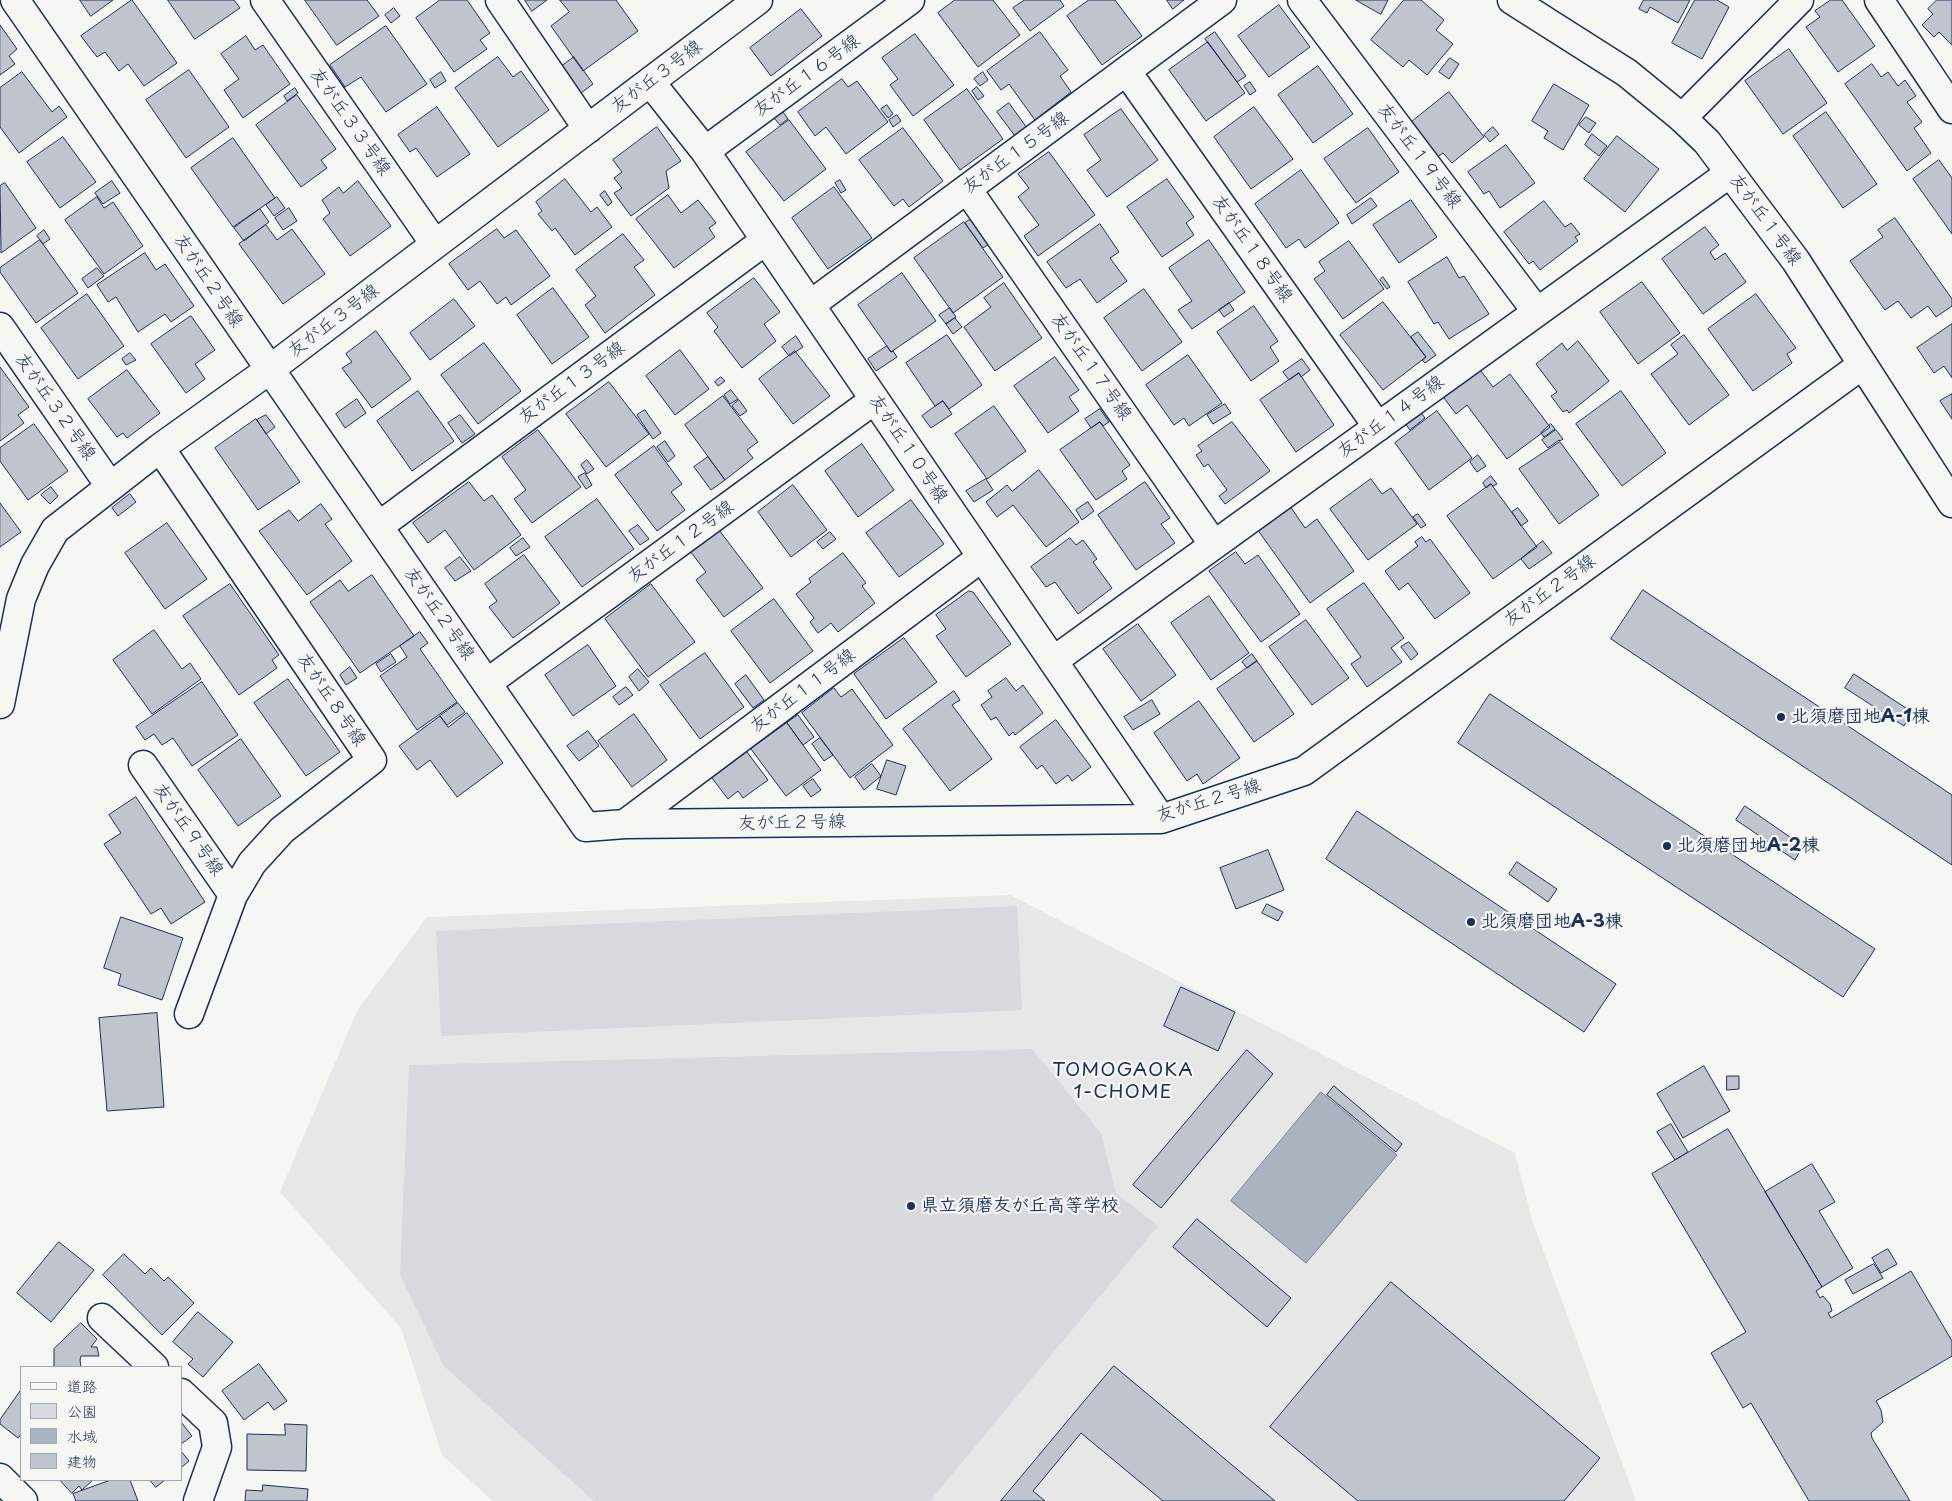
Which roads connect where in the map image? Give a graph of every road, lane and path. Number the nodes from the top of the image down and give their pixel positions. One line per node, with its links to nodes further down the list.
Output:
1 (16, 0): 25 (street, 友が丘２号線)
2 (265, 0): 20 (street, 友が丘３３号線)
3 (500, 0): 15 (street)
4 (758, 0): 12 (street, 友が丘３号線)
5 (910, 0): 16 (street, 友が丘１６号線)
6 (1222, 0): 11 (street, 友が丘１５号線)
7 (1302, 0): 22 (street, 友が丘１９号線)
8 (1512, 0): 14 (street, 友が丘１号線)
9 (1799, 0): 14 (street)
10 (1879, 0): 13 (street)
11 (1127, 72): 18 (street, 友が丘１５号線); 27 (street, 友が丘１８号線)
12 (651, 83): 15 (street, 友が丘３号線); 16 (street, 友が丘１０号線)
13 (1952, 109)
14 (1682, 118): 17 (street, 友が丘１号線)
15 (588, 129): 20 (street, 友が丘３号線)
16 (705, 151): 19 (street, 友が丘１０号線)
17 (1730, 173): 22 (street, 友が丘１４号線); 24 (street, 友が丘１号線)
18 (968, 189): 21 (street, 友が丘１５号線); 32 (street, 友が丘１７号線)
19 (766, 240): 21 (street, 友が丘１０号線); 31 (street, 友が丘１３号線)
20 (435, 244): 25 (street, 友が丘３号線)
21 (810, 305): 26 (street, 友が丘１０号線)
22 (1537, 312): 27 (street, 友が丘１４号線)
23 (0, 327): 29 (street, 友が丘３２号線)
24 (1862, 364): 30 (street, 友が丘１号線); 39 (street, 友が丘２号線)
25 (269, 370): 28 (street, 友が丘３号線); 31 (street, 友が丘２号線)
26 (874, 400): 33 (street, 友が丘１０号線); 36 (street, 友が丘１２号線)
27 (1378, 427): 32 (street, 友が丘１４号線)
28 (160, 448): 29 (street, 友が丘３号線); 41 (street, 友が丘８号線)
29 (110, 486): 35 (street, 友が丘３号線)
30 (1952, 503)
31 (378, 526): 36 (street, 友が丘２号線)
32 (1214, 545): 34 (street, 友が丘１４号線)
33 (982, 557): 34 (street, 友が丘１０号線); 40 (street, 友が丘１１号線)
34 (1053, 661): 39 (street, 友が丘１０号線)
35 (3, 667): 37 (street, 友が丘３号線)
36 (487, 684): 40 (street, 友が丘２号線)
37 (0, 704)
38 (143, 765): 41 (street, 友が丘９号線)
39 (1161, 819): 40 (street, 友が丘２号線)
40 (625, 824)
41 (234, 895): 42 (street, 友が丘８号線)
42 (189, 1014)
43 (102, 1318): 44 (street)
44 (153, 1366)
45 (182, 1394): 48 (street)
46 (0, 1478): 47 (street)
47 (23, 1501)
48 (198, 1501)

